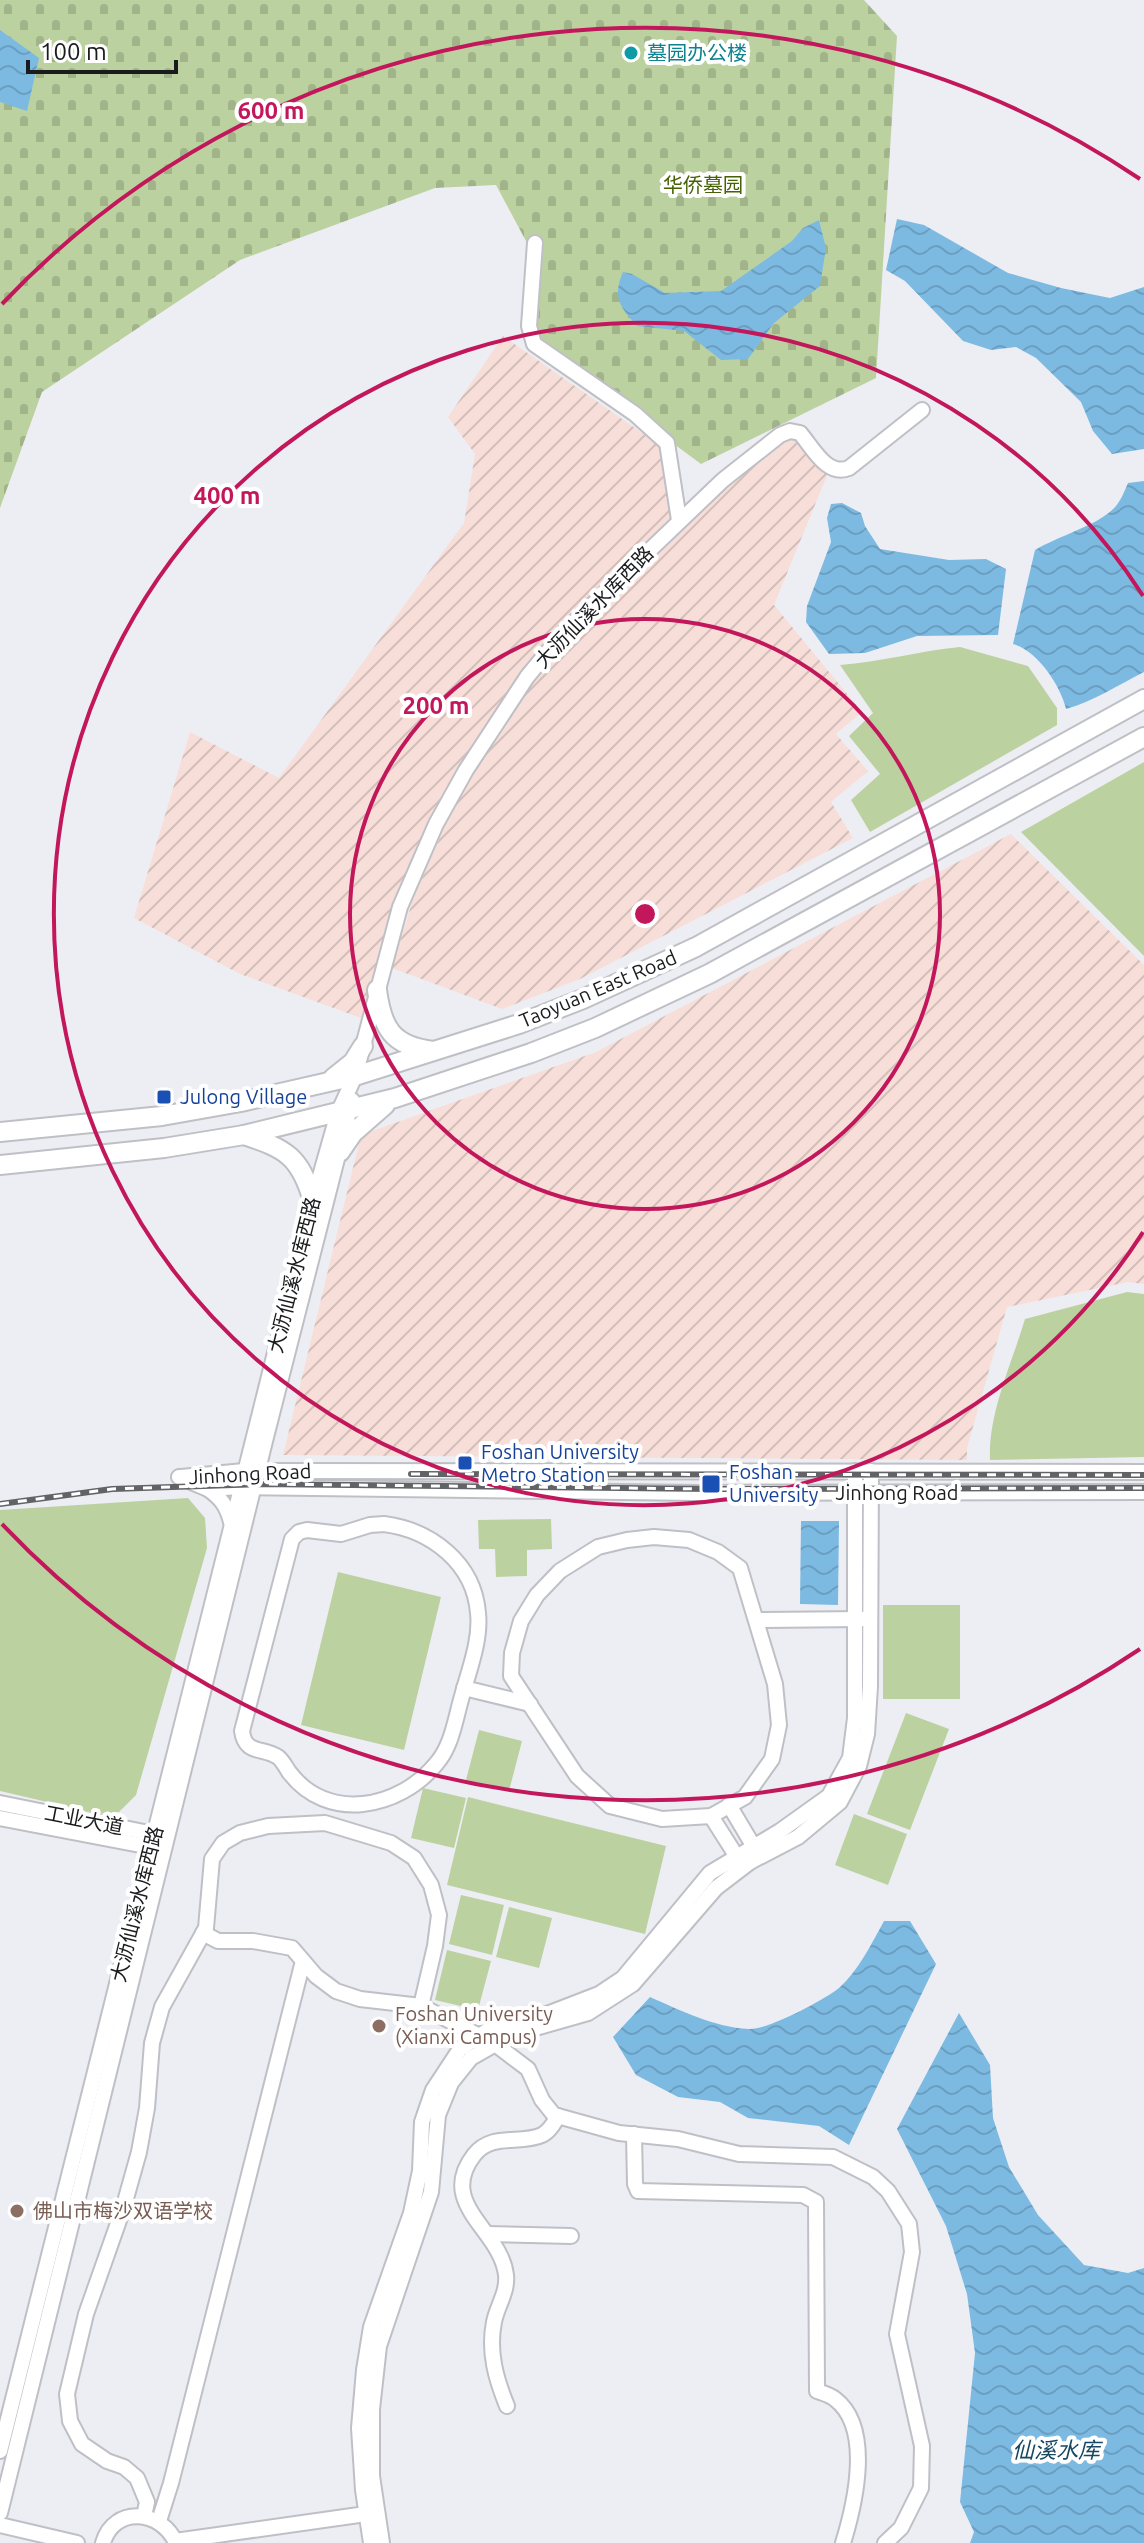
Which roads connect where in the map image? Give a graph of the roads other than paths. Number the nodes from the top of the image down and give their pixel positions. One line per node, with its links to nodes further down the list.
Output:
1 (535, 243): 3 (street)
2 (922, 410): 3 (street, 大沥仙溪水库西路)
3 (679, 520): 6 (street, 大沥仙溪水库西路)
4 (1144, 699): 8 (main road, Taoyuan East Road)
5 (1144, 737): 11 (main road, Taoyuan East Road)
6 (377, 990): 7 (street, 大沥仙溪水库西路); 8 (main road)
7 (363, 1046): 9 (street, 大沥仙溪水库西路); 10 (main road)
8 (439, 1051): 9 (main road, Taoyuan East Road)
9 (355, 1076): 10 (main road, Taoyuan East Road); 12 (street, 大沥仙溪水库西路)
10 (320, 1084): 13 (main road, Taoyuan East Road)
11 (395, 1098): 12 (main road, Taoyuan East Road); 15 (main road)
12 (344, 1112): 14 (main road, Taoyuan East Road); 15 (street); 17 (street, 大沥仙溪水库西路)
13 (0, 1132)
14 (244, 1135): 16 (main road, Taoyuan East Road); 17 (main road)
15 (340, 1152): 18 (street)
16 (0, 1165)
17 (313, 1201): 18 (street, 大沥仙溪水库西路)
18 (258, 1440): 19 (street, 大沥仙溪水库西路); 20 (street); 24 (street)
19 (251, 1471): 20 (street, Jinhong Road); 24 (street, Jinhong Road); 25 (street, 大沥仙溪水库西路)
20 (285, 1471): 21 (street, Jinhong Road)
21 (855, 1471): 22 (street, Jinhong Road); 28 (street)
22 (871, 1471): 23 (street, Jinhong Road); 29 (street)
23 (1144, 1472)
24 (217, 1473): 26 (street, Jinhong Road)
25 (248, 1487): 26 (street, Jinhong Road); 28 (street, Jinhong Road); 30 (street, 大沥仙溪水库西路); 42 (street)
26 (208, 1489): 30 (street)
27 (1144, 1492): 29 (street, Jinhong Road)
28 (855, 1493): 29 (street, Jinhong Road); 31 (street)
29 (871, 1493): 32 (street)
30 (231, 1522): 42 (street, 大沥仙溪水库西路)
31 (854, 1619): 32 (street); 33 (street); 43 (street)
32 (870, 1619): 44 (street)
33 (756, 1620): 35 (street); 38 (street)
34 (464, 1688): 35 (street); 36 (street); 36 (street)
35 (530, 1704): 39 (street)
36 (328, 1801): 41 (street)
37 (0, 1803): 42 (street, 工业大道)
38 (729, 1805): 39 (street); 43 (street)
39 (711, 1816): 44 (street)
40 (0, 1818): 42 (street, 工业大道)
41 (325, 1823): 45 (street); 47 (street)
42 (160, 1842): 54 (street, 大沥仙溪水库西路)
43 (754, 1847): 44 (street)
44 (743, 1860): 48 (street); 49 (street)
45 (203, 1933): 46 (street); 58 (street)
46 (303, 1961): 47 (street); 57 (street)
47 (421, 2006): 48 (street)
48 (478, 2037): 49 (street); 60 (street)
49 (495, 2044): 50 (street); 60 (street)
50 (558, 2116): 51 (street); 52 (street)
51 (634, 2134): 69 (street); 70 (street)
52 (487, 2234): 53 (street); 55 (street)
53 (571, 2236)
54 (13, 2404): 56 (street, 大沥仙溪水库西路); 59 (street)
55 (507, 2406)
56 (0, 2451)
57 (171, 2483): 58 (street); 62 (street)
58 (142, 2488): 61 (street)
59 (0, 2513)
60 (372, 2513): 64 (street); 67 (street); 68 (street)
61 (144, 2516): 62 (street); 66 (street)
62 (159, 2521): 64 (street)
63 (0, 2525): 65 (street)
64 (176, 2542)
65 (77, 2543)
66 (103, 2543)
67 (371, 2543)
68 (382, 2543)
69 (843, 2543)
70 (885, 2543)

